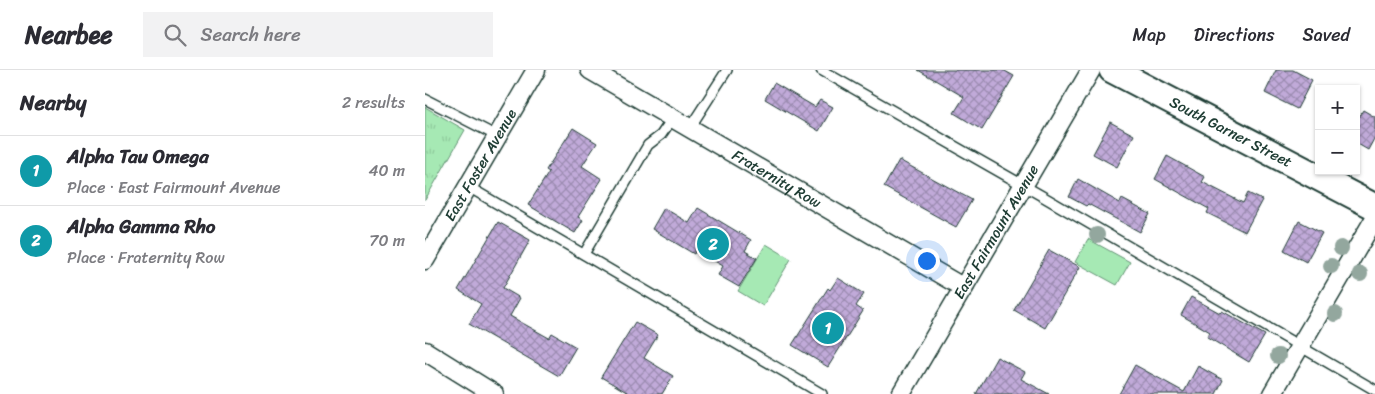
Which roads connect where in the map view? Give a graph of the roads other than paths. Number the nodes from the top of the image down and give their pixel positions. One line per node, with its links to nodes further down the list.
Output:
1 (536, 70): 10 (street, East Foster Avenue)
2 (590, 70): 8 (street, Fraternity Row)
3 (727, 70): 9 (lane)
4 (821, 70): 11 (lane)
5 (1091, 70): 11 (street, East Fairmount Avenue)
6 (1112, 70): 13 (street, South Garner Street)
7 (425, 99): 10 (lane)
8 (672, 119): 9 (street, Fraternity Row); 15 (lane)
9 (689, 129): 17 (street, Fraternity Row)
10 (497, 136): 12 (street, East Foster Avenue)
11 (1024, 185): 17 (street, East Fairmount Avenue); 18 (lane)
12 (467, 186): 15 (lane); 16 (street, East Foster Avenue)
13 (1375, 207)
14 (1375, 218): 18 (street)
15 (584, 254): 22 (lane)
16 (425, 260)
17 (964, 288): 23 (street, East Fairmount Avenue)
18 (1300, 346): 20 (lane); 24 (street)
19 (425, 351): 21 (street)
20 (1375, 390)
21 (494, 394)
22 (822, 394)
23 (901, 394)
24 (1272, 394)

